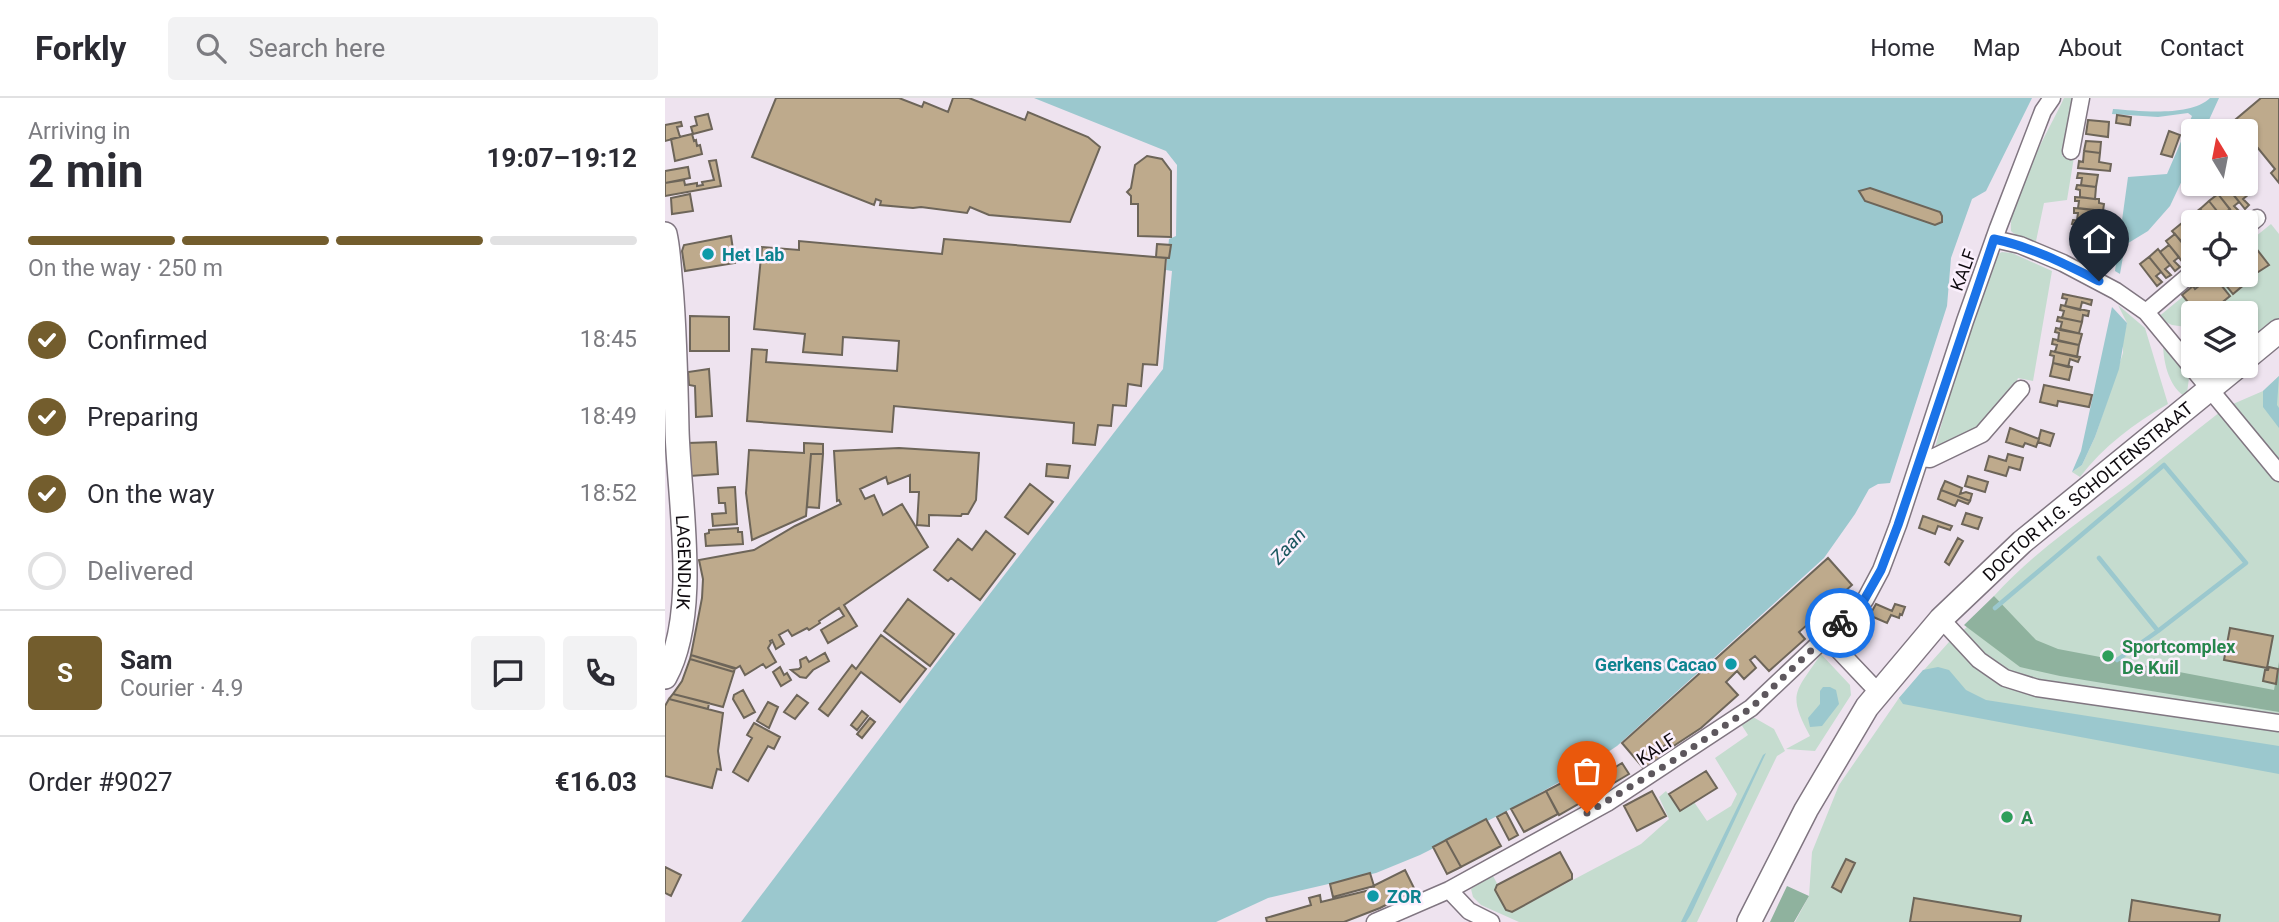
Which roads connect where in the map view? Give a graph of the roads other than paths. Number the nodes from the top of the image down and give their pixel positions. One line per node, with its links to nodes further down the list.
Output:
1 (2052, 98): 5 (street, KALF)
2 (2081, 98): 3 (street)
3 (2071, 152)
4 (665, 234): 6 (main road, LAGENDIJK)
5 (1994, 239): 8 (street); 14 (street, KALF)
6 (667, 257): 18 (main road, LAGENDIJK)
7 (2181, 282): 8 (street)
8 (2146, 312): 13 (street)
9 (2279, 331): 10 (main road)
10 (2258, 348)
11 (2229, 378): 13 (main road, DOCTOR H.G. SCHOLTENSTRAAT)
12 (2021, 389): 14 (street)
13 (2216, 396): 15 (street); 16 (main road, DOCTOR H.G. SCHOLTENSTRAAT)
14 (1921, 458): 17 (street, KALF)
15 (2279, 473)
16 (1941, 619): 19 (main road, DOCTOR H.G. SCHOLTENSTRAAT); 20 (street)
17 (1826, 637): 19 (street); 21 (street, KALF)
18 (665, 677)
19 (1879, 692): 24 (main road, DOCTOR H.G. SCHOLTENSTRAAT)
20 (2279, 723)
21 (1449, 890): 22 (street, KALF); 23 (street)
22 (1375, 922)
23 (1491, 922)
24 (1749, 922)

